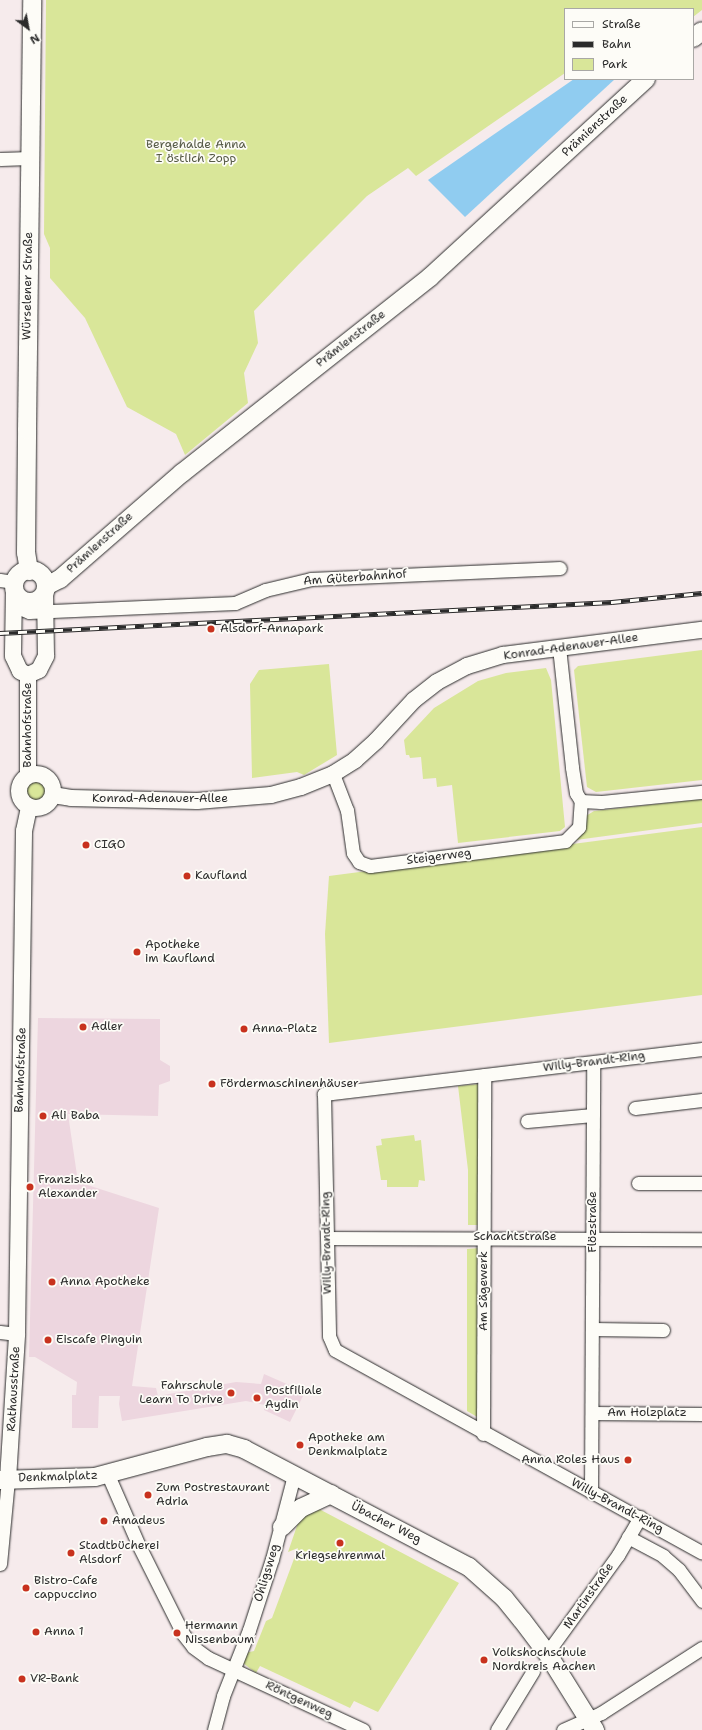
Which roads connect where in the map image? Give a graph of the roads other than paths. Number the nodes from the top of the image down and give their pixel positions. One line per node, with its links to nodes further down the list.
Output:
1 (32, 0): 5 (main road, Würselener Straße)
2 (702, 31): 3 (main road)
3 (694, 37)
4 (645, 80): 10 (main road, Prämienstraße)
5 (30, 158): 6 (street); 8 (main road, Würselener Straße)
6 (0, 159)
7 (560, 568): 11 (street, Am Güterbahnhof)
8 (29, 571): 9 (main road); 10 (main road)
9 (10, 588): 10 (main road); 11 (street, Am Güterbahnhof); 14 (street, Bahnhofstraße)
10 (45, 589): 11 (street, Bahnhofstraße)
11 (46, 612): 15 (street, Bahnhofstraße)
12 (702, 630): 13 (street, Konrad-Adenauer-Allee)
13 (559, 647): 16 (street, Konrad-Adenauer-Allee); 20 (street, Steigerweg)
14 (7, 657): 15 (street, Bahnhofstraße)
15 (28, 675): 17 (street, Bahnhofstraße)
16 (333, 774): 19 (street, Konrad-Adenauer-Allee); 20 (street, Steigerweg)
17 (28, 775): 19 (street); 21 (street)
18 (702, 792): 20 (street)
19 (52, 795): 21 (street)
20 (581, 801)
21 (29, 807): 38 (street, Bahnhofstraße)
22 (702, 1049): 23 (street, Willy-Brandt-Ring)
23 (593, 1063): 24 (street, Willy-Brandt-Ring); 27 (street, Flözstraße)
24 (484, 1075): 31 (street, Am Sägewerk); 32 (street, Willy-Brandt-Ring)
25 (702, 1100): 26 (street)
26 (635, 1108)
27 (593, 1115): 28 (street); 33 (street, Flözstraße)
28 (527, 1120)
29 (638, 1183): 30 (street)
30 (702, 1183)
31 (484, 1236): 32 (street, Schachtstraße); 33 (street, Schachtstraße); 41 (street, Am Sägewerk)
32 (327, 1238): 41 (street, Willy-Brandt-Ring)
33 (593, 1238): 34 (street, Schachtstraße); 35 (street, Flözstraße)
34 (702, 1239)
35 (592, 1329): 36 (street); 39 (street, Flözstraße)
36 (663, 1330)
37 (0, 1332): 38 (street)
38 (17, 1334): 44 (street, Rathausstraße)
39 (592, 1413): 40 (street, Am Holzplatz); 45 (street, Flözstraße)
40 (702, 1414)
41 (484, 1434): 45 (street, Willy-Brandt-Ring)
42 (108, 1475): 43 (main road, Übacher Weg); 44 (main road, Denkmalplatz); 55 (street, Röntgenweg)
43 (294, 1475): 46 (main road, Übacher Weg); 48 (street, Ohligsweg)
44 (4, 1480): 51 (street, Rathausstraße)
45 (590, 1492): 47 (street, Willy-Brandt-Ring)
46 (331, 1494): 48 (main road); 54 (main road, Übacher Weg)
47 (640, 1517): 49 (street, Martinstraße); 50 (street, Willy-Brandt-Ring)
48 (282, 1527): 55 (street, Ohligsweg)
49 (628, 1537): 52 (street); 54 (street, Martinstraße)
50 (702, 1553)
51 (0, 1564)
52 (702, 1601)
53 (702, 1648): 57 (street)
54 (547, 1653): 57 (main road, Übacher Weg)
55 (234, 1670): 58 (street, Ohligsweg); 59 (street, Röntgenweg)
56 (533, 1671): 60 (street)
57 (592, 1725): 61 (street)
58 (214, 1730)
59 (363, 1730)
60 (497, 1730)
61 (564, 1730)

